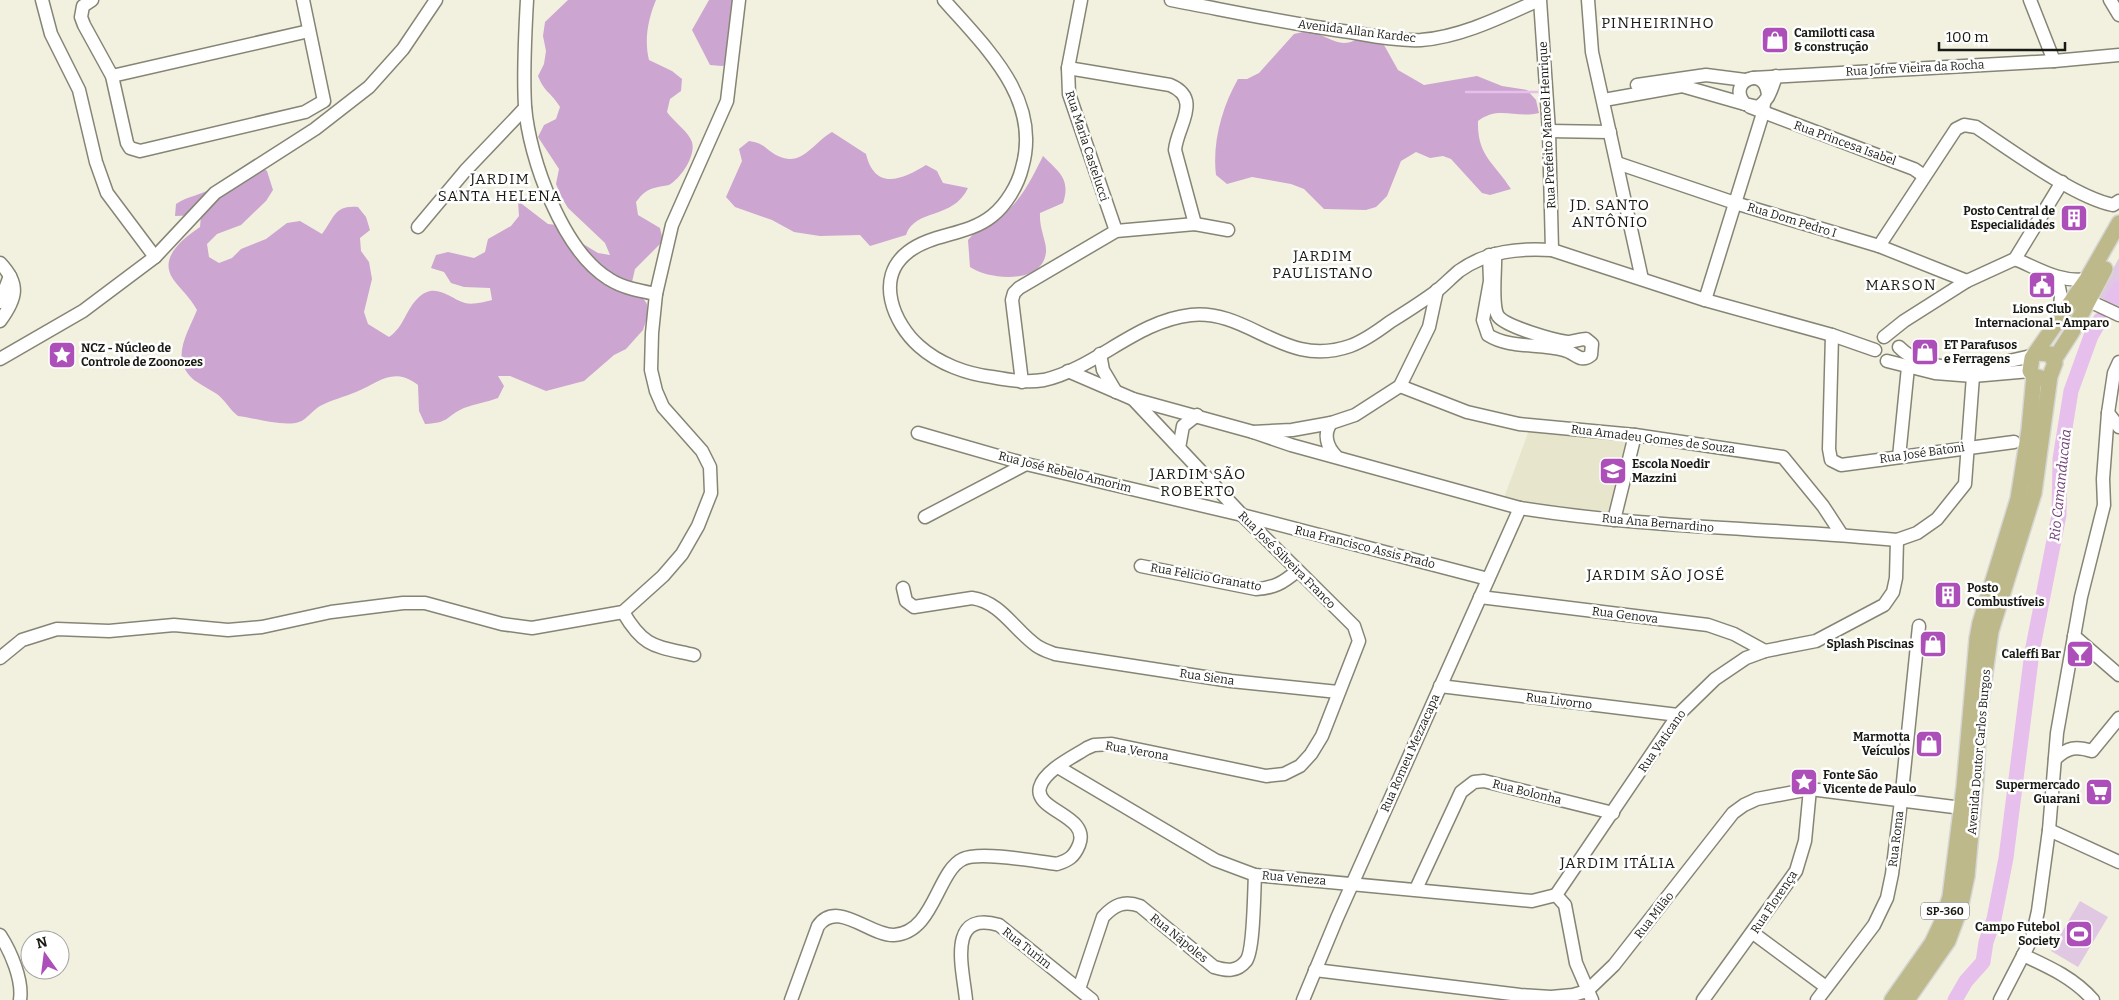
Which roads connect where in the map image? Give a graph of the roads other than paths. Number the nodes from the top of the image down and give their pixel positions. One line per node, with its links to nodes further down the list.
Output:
1 (42, 0): 48 (street)
2 (92, 0): 19 (street)
3 (303, 0): 15 (street)
4 (436, 0): 30 (street)
5 (526, 0): 28 (street)
6 (739, 0): 57 (street)
7 (944, 0): 82 (street)
8 (1081, 0): 18 (street, Rua Maria Castelucci)
9 (1171, 0): 10 (street, Avenida Allan Kardec)
10 (1540, 0): 32 (street, Rua Prefeito Manoel Henrique)
11 (1588, 0): 24 (street)
12 (2030, 0): 17 (street)
13 (2110, 0): 14 (street)
14 (2119, 16)
15 (309, 31): 19 (street); 25 (street)
16 (2119, 54): 17 (street, Rua Jofre Vieira da Rocha)
17 (2054, 60): 20 (street, Rua Jofre Vieira da Rocha)
18 (1068, 68): 40 (street); 43 (street, Rua Maria Castelucci)
19 (112, 76): 29 (street)
20 (1776, 76): 21 (street, Rua Jofre Vieira da Rocha); 26 (street)
21 (1746, 82): 22 (street); 23 (street, Rua Jofre Vieira da Rocha); 26 (street); 27 (street)
22 (1637, 84)
23 (1719, 99): 24 (street); 27 (street)
24 (1604, 100): 33 (street)
25 (324, 101): 29 (street); 30 (street)
26 (1765, 104): 27 (street); 35 (street, Rua Princesa Isabel); 38 (street)
27 (1748, 106)
28 (525, 108): 41 (street); 57 (street)
29 (304, 112): 31 (street)
30 (335, 114): 31 (street)
31 (315, 129): 48 (street)
32 (1549, 131): 33 (street); 46 (street, Rua Prefeito Manoel Henrique)
33 (1610, 132): 34 (street)
34 (1617, 163): 38 (street, Rua Dom Pedro I); 53 (street)
35 (1924, 176): 36 (street); 45 (street)
36 (2062, 182): 37 (street); 49 (street)
37 (2119, 201)
38 (1735, 203): 45 (street, Rua Dom Pedro I); 58 (street)
39 (2119, 223): 54 (main road, SP-360)
40 (1195, 224): 42 (street); 43 (street)
41 (418, 227)
42 (1228, 230)
43 (1116, 232): 82 (street)
44 (2119, 243): 60 (main road, SP-360)
45 (1879, 246): 55 (street, Rua Dom Pedro I)
46 (1552, 250): 47 (street); 53 (street)
47 (1492, 254): 56 (street); 61 (street); 63 (street)
48 (155, 257): 73 (street)
49 (2015, 258): 52 (street); 55 (street)
50 (0, 263): 51 (street)
51 (11, 274): 59 (street); 64 (street)
52 (2057, 278): 54 (street); 66 (street)
53 (1642, 279): 58 (street)
54 (2087, 279): 66 (main road, SP-360)
55 (1967, 281): 65 (street)
56 (1437, 290): 71 (street); 83 (street)
57 (656, 294): 112 (street)
58 (1705, 300): 67 (street)
59 (0, 302)
60 (2090, 302): 62 (street); 74 (main road, SP-360)
61 (1498, 316): 63 (street); 63 (street)
62 (2119, 316)
63 (1483, 320)
64 (0, 321)
65 (1904, 321): 68 (street); 69 (street)
66 (2058, 323): 72 (main road, SP-360)
67 (1832, 335): 70 (street); 99 (street, Rua José Batoni)
68 (1884, 337): 69 (street); 70 (street)
69 (1899, 345): 72 (street); 75 (street)
70 (1875, 350): 75 (street)
71 (1100, 354): 78 (street); 84 (street)
72 (2036, 354): 74 (main road); 79 (main road, SP-360)
73 (0, 359)
74 (2054, 360): 81 (main road, SP-360)
75 (1887, 361): 77 (street)
76 (2119, 362): 86 (street)
77 (1908, 367): 80 (street); 99 (street)
78 (1068, 370): 82 (street); 84 (street, Rua Ana Bernardino)
79 (2032, 373): 80 (street); 81 (main road); 128 (main road, Avenida Doutor Carlos Burgos / SP-360)
80 (1973, 376): 96 (street)
81 (2050, 376): 128 (main road, Avenida Doutor Carlos Burgos / SP-360)
82 (1022, 382)
83 (1400, 386): 88 (street); 93 (street, Rua Amadeu Gomes de Souza)
84 (1117, 394): 85 (street, Rua Ana Bernardino)
85 (1133, 399): 87 (street, Rua Ana Bernardino); 97 (street, Rua José Silveira Franco)
86 (2108, 413): 89 (street); 115 (street)
87 (1197, 415): 91 (street, Rua Ana Bernardino); 97 (street)
88 (1331, 423): 90 (street); 98 (street)
89 (2119, 427)
90 (1292, 430): 91 (street); 95 (street)
91 (1253, 432): 95 (street, Rua Ana Bernardino)
92 (918, 433): 100 (street, Rua José Rebelo Amorim)
93 (1635, 434): 104 (street); 105 (street, Rua Amadeu Gomes de Souza)
94 (2014, 442): 96 (street, Rua José Batoni)
95 (1291, 445): 98 (street, Rua Ana Bernardino)
96 (1968, 446): 99 (street, Rua José Batoni); 106 (street, Rua Ana Bernardino)
97 (1179, 448): 102 (street, Rua José Silveira Franco)
98 (1336, 456): 101 (street, Rua Ana Bernardino)
99 (1899, 457)
100 (1026, 464): 102 (street, Rua José Rebelo Amorim); 103 (street)
101 (1520, 508): 104 (street, Rua Ana Bernardino); 109 (street, Rua Romeu Mezzacapa)
102 (1242, 515): 108 (street, Rua José Silveira Franco); 109 (street, Rua Francisco Assis Prado)
103 (925, 517)
104 (1614, 520): 105 (street, Rua Ana Bernardino)
105 (1842, 535): 106 (street, Rua Ana Bernardino)
106 (1897, 540): 116 (street, Rua Vaticano)
107 (1141, 566): 108 (street, Rua Felicio Granatto)
108 (1296, 571): 114 (street, Rua José Silveira Franco)
109 (1488, 579): 111 (street, Rua Romeu Mezzacapa)
110 (903, 588): 121 (street, Rua Siena)
111 (1480, 598): 116 (street, Rua Genova); 120 (street, Rua Romeu Mezzacapa)
112 (623, 612): 117 (street); 118 (street)
113 (1919, 626): 127 (street, Rua Roma)
114 (1357, 633): 121 (street, Rua Verona)
115 (2074, 636): 119 (street); 124 (street)
116 (1765, 651): 122 (street, Rua Vaticano)
117 (694, 655)
118 (0, 658)
119 (2119, 675)
120 (1440, 686): 122 (street, Rua Livorno); 133 (street, Rua Romeu Mezzacapa)
121 (1338, 692): 125 (street, Rua Verona)
122 (1678, 715): 129 (street, Rua Vaticano)
123 (2117, 725): 124 (street)
124 (2056, 759): 130 (street)
125 (1058, 767): 132 (street, Rua Veneza); 144 (street, Rua Verona)
126 (1810, 789): 127 (street, Rua Milão); 136 (street, Rua Florença); 142 (street, Rua Milão)
127 (1901, 802): 128 (street, Rua Milão); 140 (street, Rua Roma)
128 (1968, 809): 150 (main road, Avenida Doutor Carlos Burgos / SP-360); 151 (main road, Avenida Doutor Carlos Burgos / SP-360)
129 (1613, 813): 134 (street, Rua Bolonha); 135 (street, Rua Vaticano)
130 (2049, 830): 131 (street); 138 (street)
131 (2119, 862)
132 (1255, 875): 133 (street, Rua Veneza); 141 (street, Rua Nápoles)
133 (1354, 883): 134 (street, Rua Veneza); 139 (street, Rua Romeu Mezzacapa)
134 (1416, 889): 135 (street, Rua Veneza)
135 (1556, 896): 142 (street)
136 (1753, 933): 140 (street); 148 (street, Rua Florença)
137 (0, 935): 143 (street)
138 (2023, 955): 152 (street); 153 (street)
139 (1315, 970): 142 (street); 147 (street, Rua Romeu Mezzacapa)
140 (1826, 987): 149 (street, Rua Roma)
141 (1080, 989): 145 (street, Rua Turim); 146 (street, Rua Turim)
142 (1589, 996)
143 (20, 1000)
144 (791, 1000)
145 (966, 1000)
146 (1092, 1000)
147 (1303, 1000)
148 (1703, 1000)
149 (1817, 1000)
150 (1892, 1000)
151 (1907, 1000)
152 (2000, 1000)
153 (2093, 1000)

